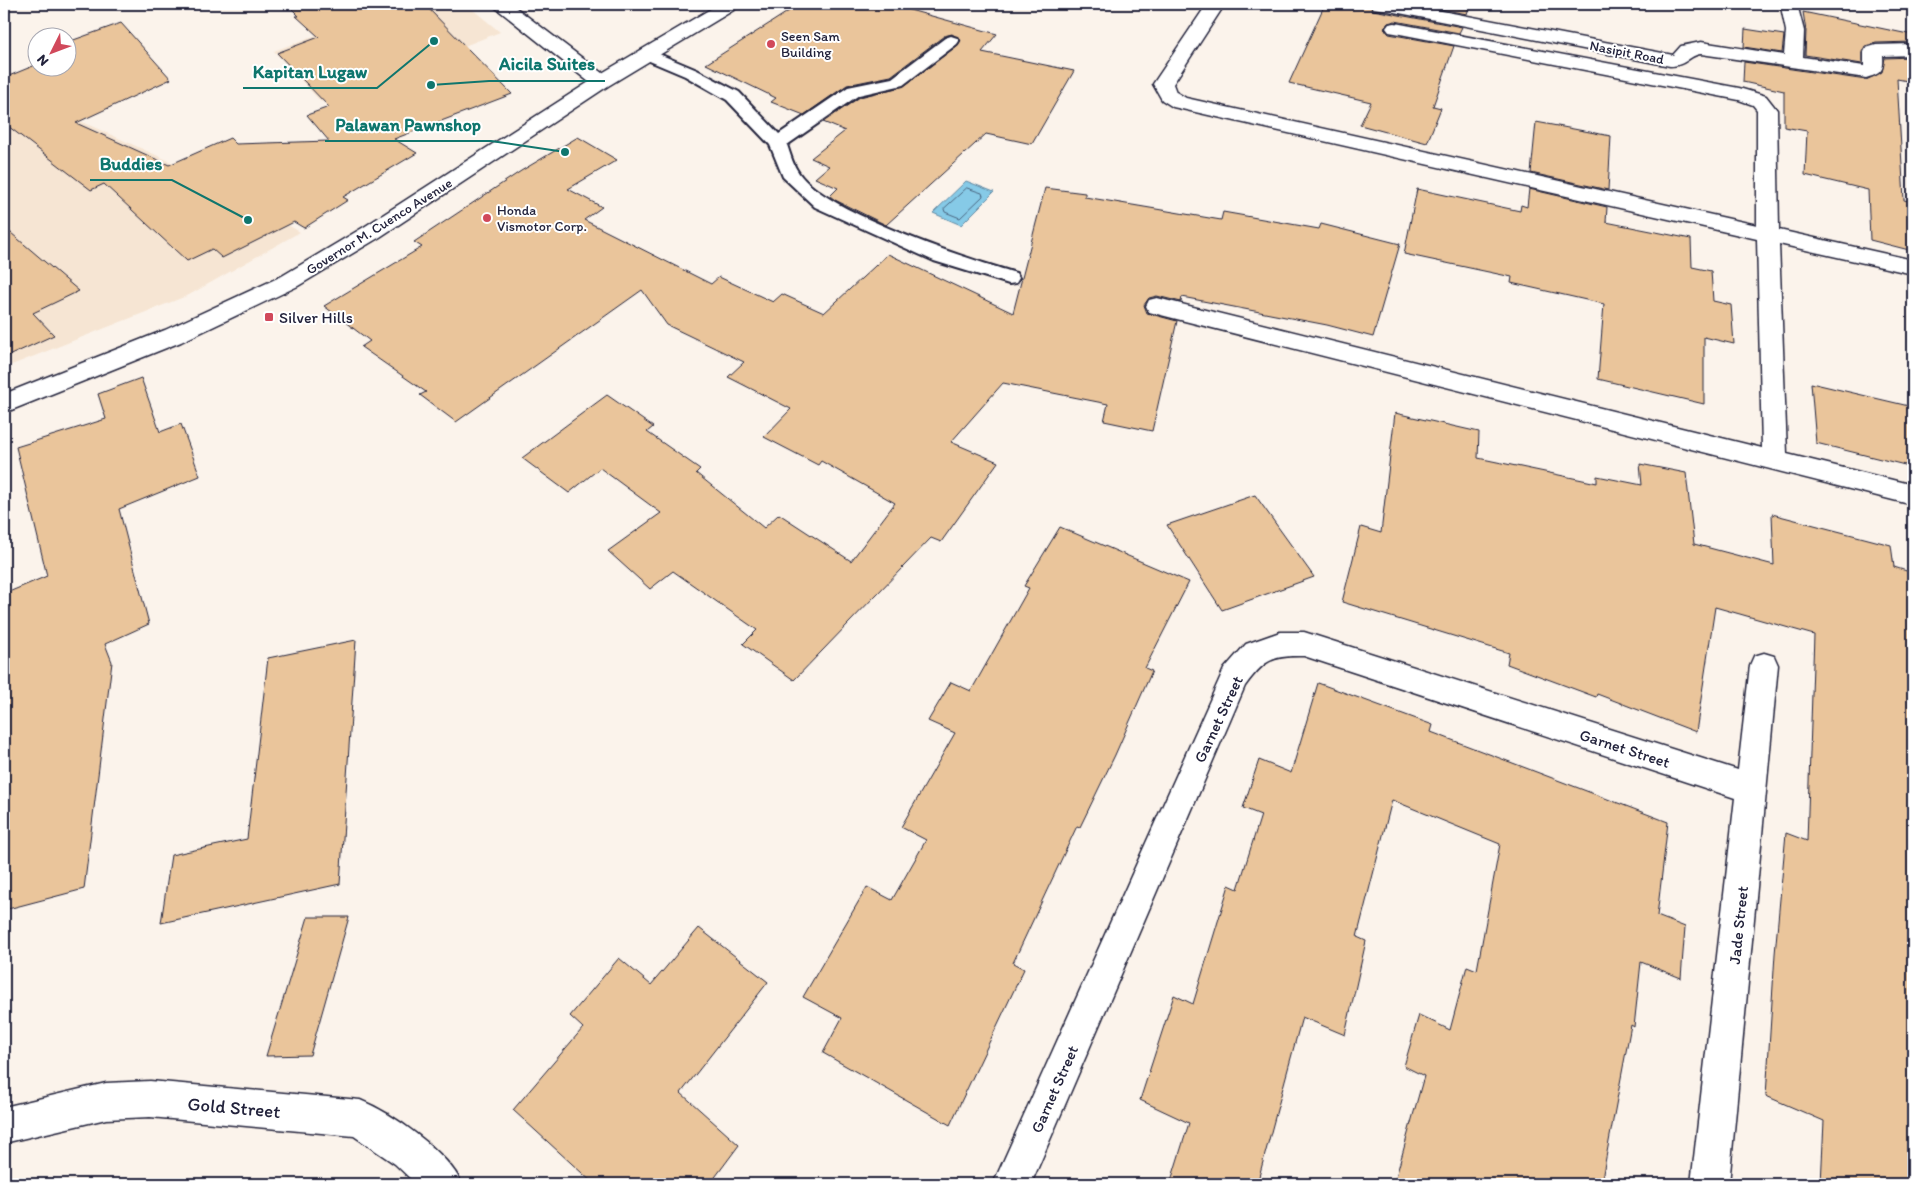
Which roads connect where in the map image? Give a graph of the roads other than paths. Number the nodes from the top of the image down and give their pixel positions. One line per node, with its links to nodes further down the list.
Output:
1 (500, 4): 11 (street)
2 (731, 4): 9 (street, Governor M. Cuenco Avenue)
3 (1216, 4): 13 (street)
4 (1379, 4): 10 (street, Nasipit Road)
5 (1790, 7): 10 (street)
6 (1395, 28): 13 (street)
7 (951, 41): 12 (lane)
8 (1913, 50): 10 (street, Nasipit Road)
9 (646, 54): 11 (street, Governor M. Cuenco Avenue); 12 (lane)
10 (1793, 63)
11 (601, 82): 17 (street, Governor M. Cuenco Avenue)
12 (778, 143): 15 (lane)
13 (1768, 235): 14 (street); 18 (street)
14 (1913, 267)
15 (1009, 278)
16 (1157, 306): 18 (street)
17 (4, 404)
18 (1775, 461): 19 (street)
19 (1913, 495)
20 (1764, 665): 21 (street, Jade Street)
21 (1752, 789): 24 (street, Garnet Street); 25 (street, Jade Street)
22 (4, 1125): 23 (street, Gold Street)
23 (443, 1184)
24 (1012, 1184)
25 (1710, 1184)

